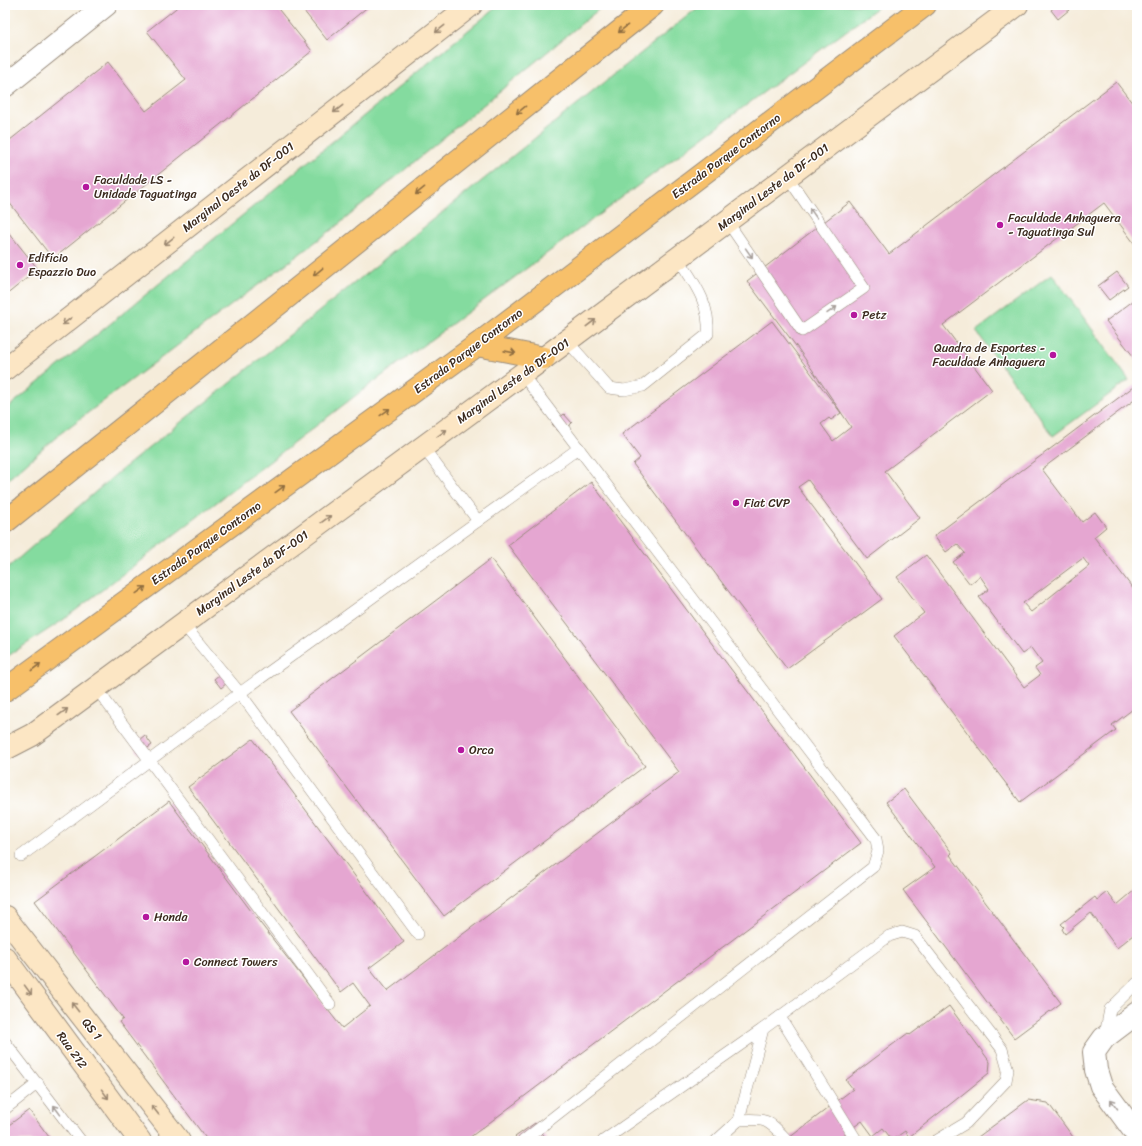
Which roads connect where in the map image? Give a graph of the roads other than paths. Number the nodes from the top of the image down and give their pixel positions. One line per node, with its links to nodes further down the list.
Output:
1 (106, 5): 6 (street)
2 (471, 5): 13 (main road, Marginal Oeste da DF-001, one-way to 13)
3 (653, 5): 18 (highway, one-way to 18)
4 (925, 5): 11 (highway, Estrada Parque Contorno)
5 (1017, 5): 7 (main road, Marginal Leste da DF-001)
6 (5, 86)
7 (787, 176): 8 (main road, Marginal Leste da DF-001); 8 (lane, one-way to 7)
8 (727, 221): 9 (main road, Marginal Leste da DF-001)
9 (678, 258): 10 (main road, Marginal Leste da DF-001, one-way to 9); 10 (lane)
10 (567, 341): 12 (main road, Marginal Leste da DF-001)
11 (477, 345): 12 (highway, one-way to 12); 21 (highway, Estrada Parque Contorno, one-way to 11)
12 (544, 358): 14 (main road, Marginal Leste da DF-001)
13 (5, 370)
14 (522, 374): 15 (main road, Marginal Leste da DF-001, one-way to 14); 16 (lane)
15 (423, 447): 17 (lane); 19 (main road, Marginal Leste da DF-001, one-way to 15)
16 (579, 448): 17 (lane); 45 (lane)
17 (478, 521): 22 (lane)
18 (5, 522)
19 (183, 624): 20 (main road, Marginal Leste da DF-001); 22 (lane)
20 (96, 688): 23 (main road, Marginal Leste da DF-001, one-way to 20); 25 (lane)
21 (5, 690)
22 (240, 693): 25 (lane); 29 (lane)
23 (32, 736): 24 (main road, Marginal Leste da DF-001); 26 (main road)
24 (5, 749)
25 (150, 760): 27 (lane); 32 (lane)
26 (5, 764)
27 (21, 856)
28 (5, 917): 44 (main road, QS 1, one-way to 28)
29 (418, 934)
30 (5, 958): 43 (main road, Rua 212, one-way to 43)
31 (1137, 983): 36 (lane)
32 (330, 1004)
33 (1137, 1013): 36 (street)
34 (780, 1017): 35 (lane); 49 (lane); 50 (lane)
35 (763, 1029): 40 (lane); 46 (lane)
36 (1104, 1038): 41 (street, one-way to 36)
37 (5, 1042): 38 (lane)
38 (38, 1083): 39 (lane); 42 (lane, one-way to 38)
39 (5, 1109)
40 (739, 1120): 47 (lane); 48 (lane)
41 (1137, 1135)
42 (80, 1141)
43 (140, 1141)
44 (178, 1141)
45 (523, 1141)
46 (603, 1141)
47 (716, 1141)
48 (788, 1141)
49 (857, 1141)
50 (936, 1141)

